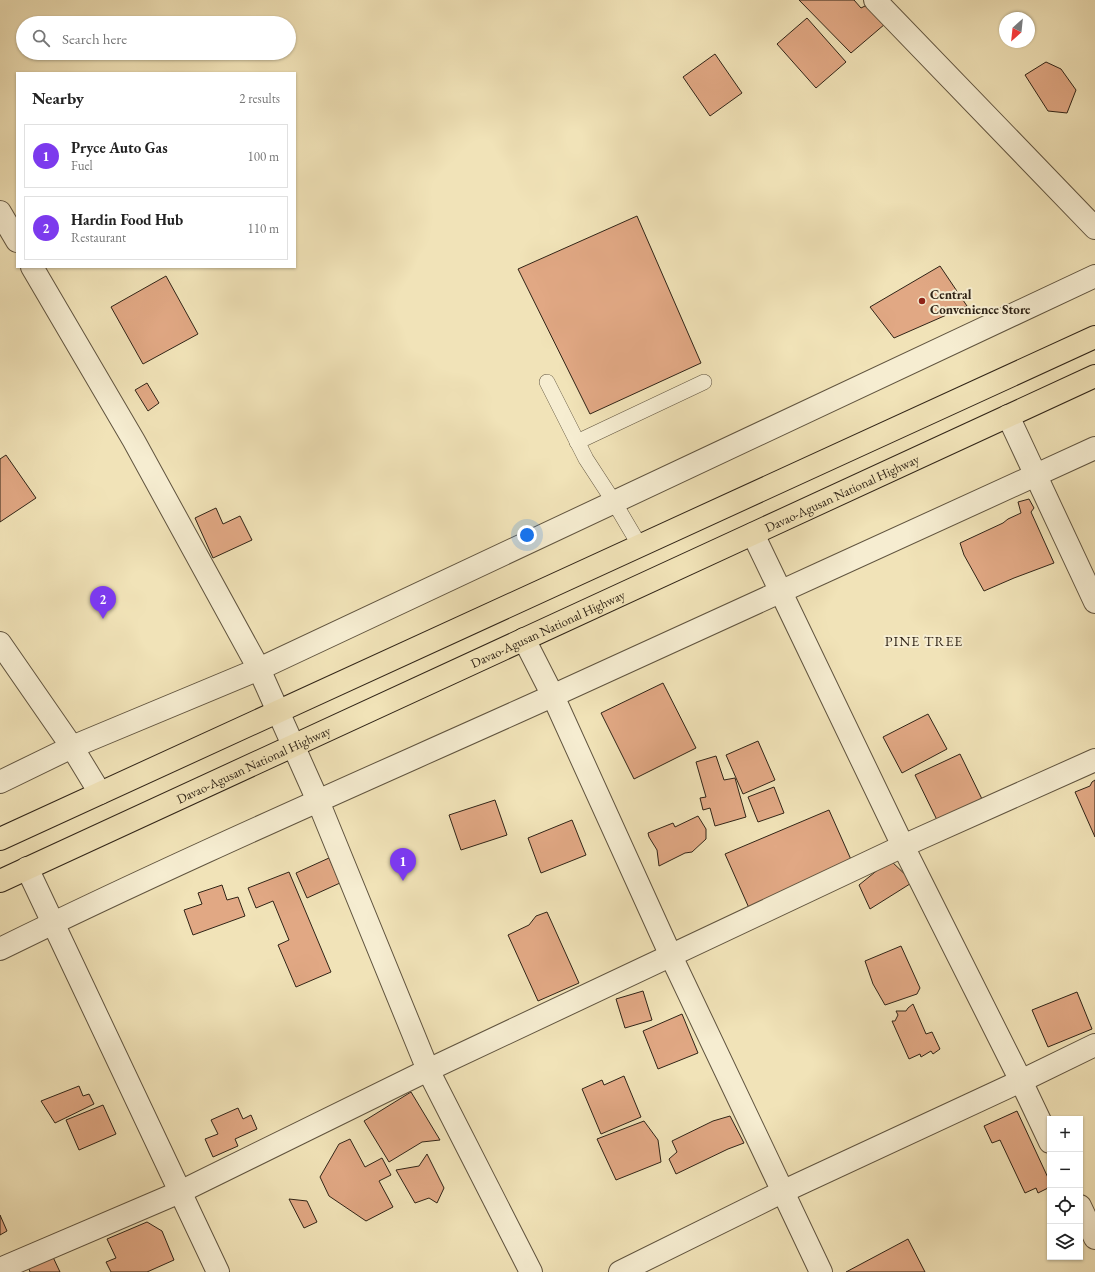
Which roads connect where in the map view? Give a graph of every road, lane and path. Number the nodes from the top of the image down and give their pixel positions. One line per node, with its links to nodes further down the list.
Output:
1 (875, 0): 3 (street)
2 (0, 212): 4 (street)
3 (1095, 228)
4 (16, 239)
5 (33, 268): 22 (street)
6 (1095, 276): 15 (street)
7 (1095, 337): 17 (highway)
8 (1095, 376): 11 (highway, Davao-Agusan National Highway)
9 (547, 382): 12 (lane)
10 (704, 382): 12 (lane)
11 (1008, 416): 14 (street); 16 (highway, Davao-Agusan National Highway)
12 (577, 442): 15 (lane)
13 (1095, 448): 14 (street)
14 (1036, 475): 18 (street); 19 (street)
15 (614, 502): 17 (lane); 22 (street)
16 (753, 534): 18 (street); 20 (highway, Davao-Agusan National Highway)
17 (640, 546): 24 (highway)
18 (781, 592): 23 (street); 32 (street)
19 (1095, 602)
20 (524, 639): 23 (street); 25 (highway, Davao-Agusan National Highway)
21 (0, 642): 26 (street)
22 (259, 669): 24 (street); 26 (street)
23 (553, 696): 30 (street); 37 (street)
24 (278, 711): 25 (street); 29 (highway)
25 (293, 745): 30 (street); 33 (highway, Davao-Agusan National Highway)
26 (72, 747): 28 (street); 29 (street)
27 (1095, 760): 32 (street)
28 (0, 782)
29 (100, 793): 31 (highway)
30 (318, 801): 35 (street); 39 (street)
31 (0, 839)
32 (903, 846): 37 (street); 40 (street)
33 (27, 868): 34 (highway, Davao-Agusan National Highway); 35 (street)
34 (0, 881)
35 (53, 923): 36 (street); 42 (street)
36 (0, 949)
37 (671, 956): 39 (street); 43 (street)
38 (1095, 1045): 40 (street)
39 (428, 1070): 42 (street); 48 (street)
40 (1021, 1081): 41 (street); 43 (street)
41 (1047, 1136)
42 (180, 1192): 46 (street); 47 (street)
43 (782, 1192): 49 (street); 50 (street)
44 (1083, 1212): 45 (street)
45 (1095, 1238)
46 (0, 1269)
47 (218, 1272)
48 (530, 1272)
49 (620, 1272)
50 (821, 1272)

